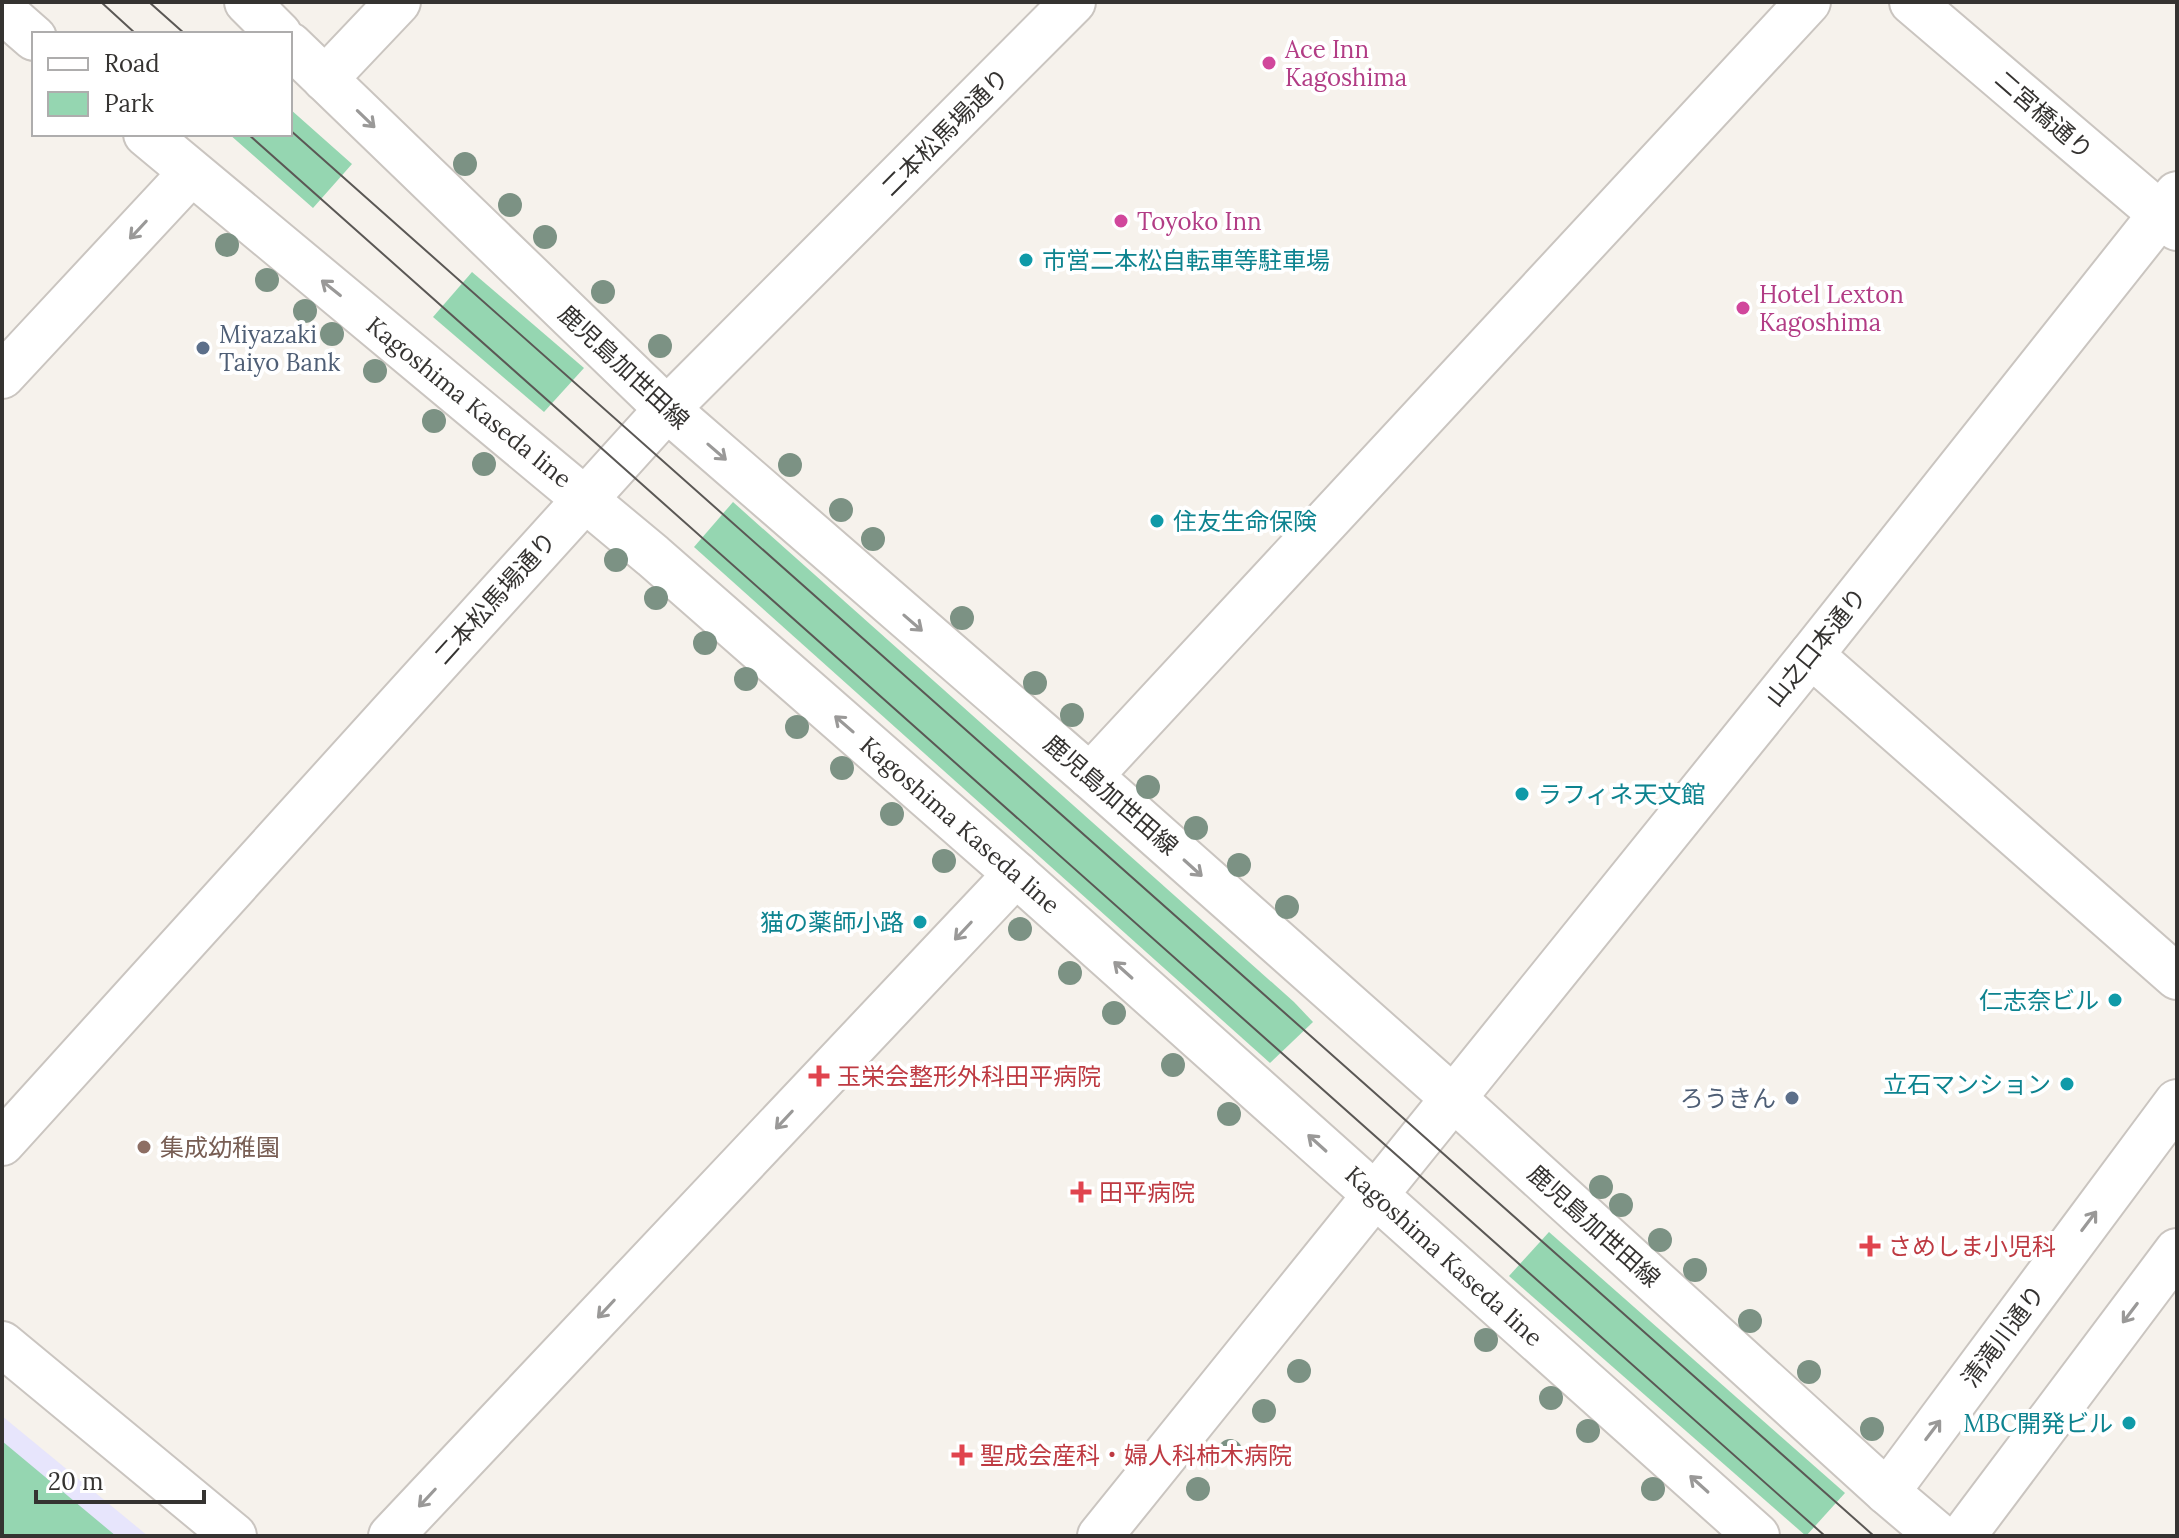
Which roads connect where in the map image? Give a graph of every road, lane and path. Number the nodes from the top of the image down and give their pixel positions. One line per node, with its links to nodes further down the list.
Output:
1 (247, 2): 7 (street)
2 (398, 2): 10 (street)
3 (1073, 2): 15 (street, 二本松馬場通り)
4 (1808, 2): 18 (street)
5 (1912, 2): 13 (street, 二宮橋通り)
6 (2, 10): 8 (street)
7 (277, 32)
8 (32, 36)
9 (292, 47): 10 (street, 鹿児島加世田線)
10 (325, 79): 15 (street, 鹿児島加世田線, one-way to 15)
11 (148, 136): 12 (street, Kagoshima Kaseda line)
12 (191, 173): 14 (street, one-way to 14); 16 (street, Kagoshima Kaseda line, one-way to 12)
13 (2172, 212): 17 (street, 山之口本通り)
14 (2, 376)
15 (667, 409): 16 (street, 二本松馬場通り); 18 (street, 鹿児島加世田線, one-way to 18)
16 (586, 498): 19 (street, Kagoshima Kaseda line, one-way to 16); 23 (street, 二本松馬場通り)
17 (1811, 655): 20 (street); 21 (street, 山之口本通り)
18 (1090, 776): 21 (street, 鹿児島加世田線, one-way to 21)
19 (1016, 874): 24 (street, Kagoshima Kaseda line, one-way to 19); 29 (street, one-way to 29)
20 (2177, 977)
21 (1453, 1098): 24 (street, 山之口本通り); 27 (street, 鹿児島加世田線)
22 (2177, 1102): 27 (street, 清滝川通り, one-way to 22)
23 (2, 1143)
24 (1375, 1195): 30 (street, 山之口本通り); 31 (street, Kagoshima Kaseda line, one-way to 24)
25 (2177, 1251): 33 (street, one-way to 33)
26 (2, 1344): 28 (street)
27 (1887, 1492): 32 (street, 鹿児島加世田線)
28 (234, 1536)
29 (391, 1536)
30 (1100, 1536)
31 (1757, 1536)
32 (1939, 1536)
33 (1963, 1536)

